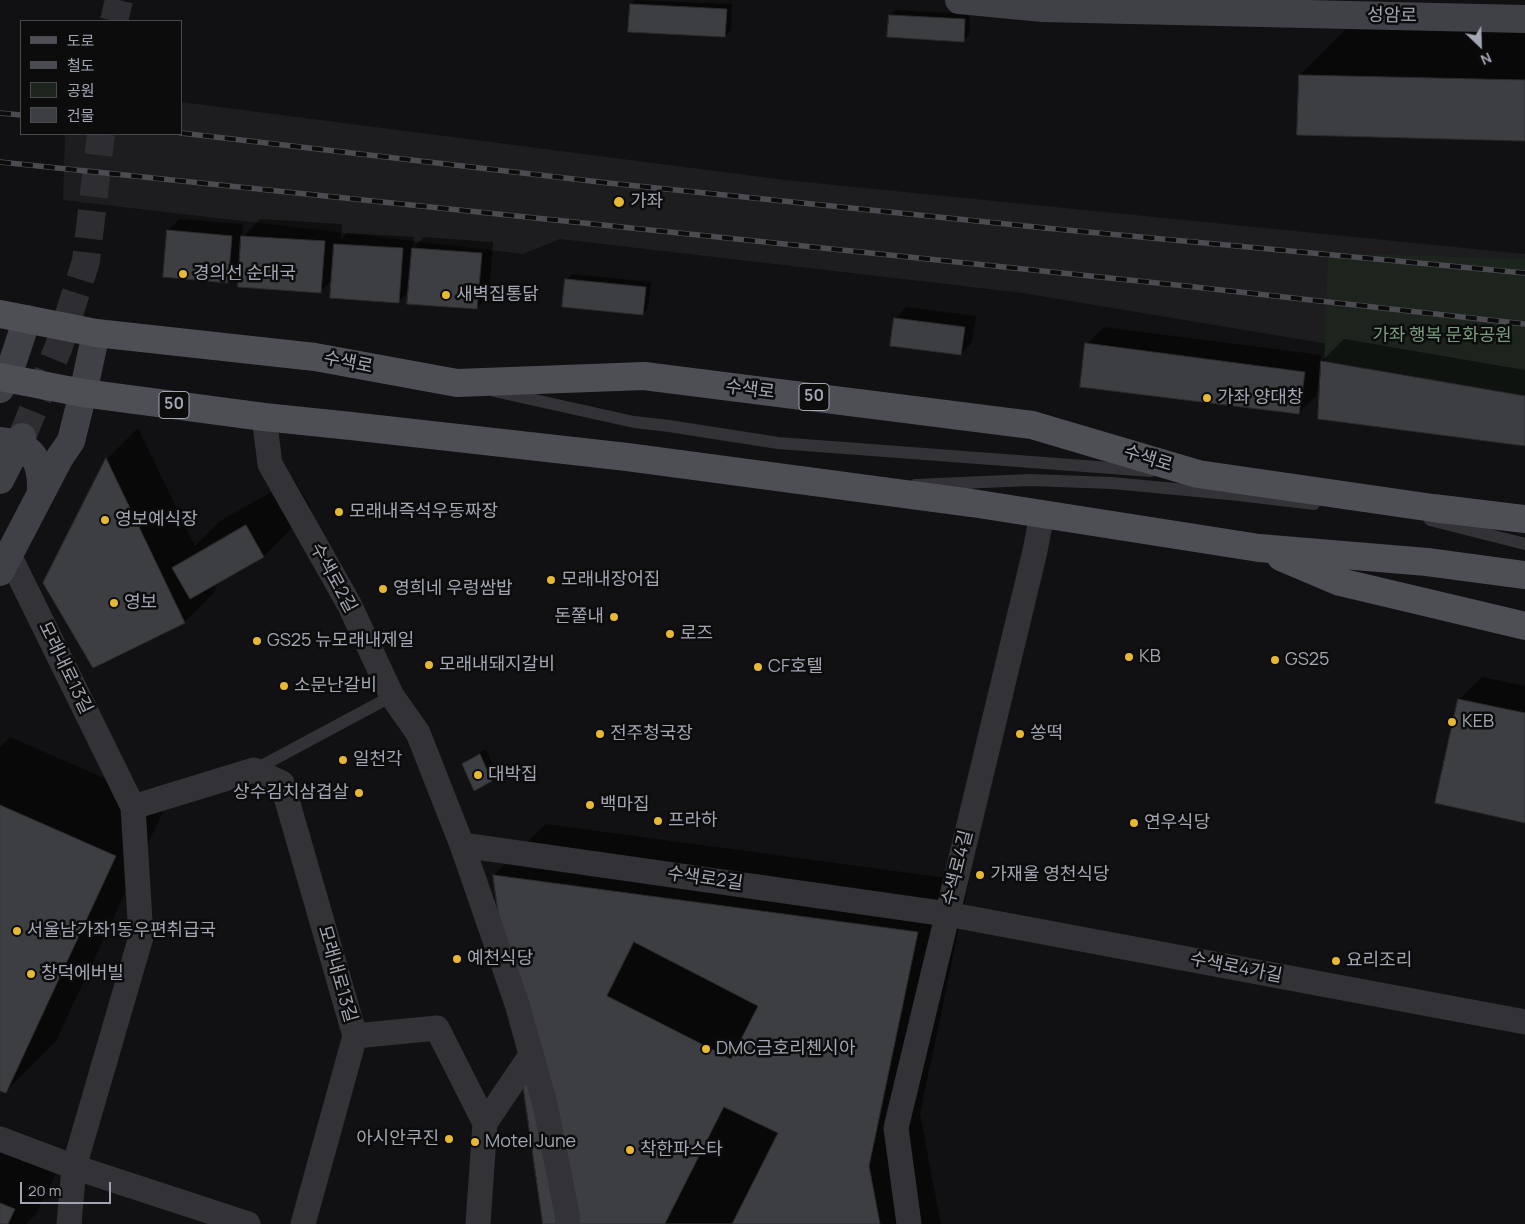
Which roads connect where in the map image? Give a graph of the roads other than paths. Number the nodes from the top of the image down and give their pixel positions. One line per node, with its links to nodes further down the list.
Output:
1 (959, 0): 2 (main road, 성암로)
2 (1398, 8): 3 (main road, 성암로)
3 (1525, 19)
4 (13, 316): 5 (main road, 수색로 / 50); 6 (main road)
5 (96, 333): 7 (main road, 수색로 / 50); 8 (main road)
6 (2, 382): 8 (main road, 50)
7 (457, 383): 11 (lane); 11 (main road, 수색로 / 50)
8 (83, 394): 9 (main road, 50); 14 (main road)
9 (264, 417): 13 (main road, 50); 24 (street, 수색로2길)
10 (11, 439): 12 (main road); 14 (main road)
11 (1198, 474): 18 (main road, 수색로 / 50)
12 (0, 480)
13 (855, 487): 15 (lane); 16 (main road, 50)
14 (41, 493): 21 (main road)
15 (1327, 506)
16 (1042, 514): 20 (main road, 50); 28 (street, 수색로4길)
17 (1395, 515): 19 (lane)
18 (1525, 519)
19 (1525, 544)
20 (1259, 548): 22 (main road, 50); 23 (main road)
21 (5, 563): 26 (street, 모래내로13길)
22 (1525, 575)
23 (1525, 626)
24 (392, 696): 25 (lane); 27 (street, 수색로2길)
25 (254, 770): 26 (street); 30 (street, 모래내로13길)
26 (133, 807): 34 (street, 모래내로13길)
27 (462, 845): 28 (street, 수색로2길); 31 (street, 수색로2길)
28 (947, 914): 29 (street, 수색로4가길); 40 (street, 수색로4길)
29 (1525, 1022)
30 (355, 1036): 32 (street); 37 (street, 모래내로13길)
31 (531, 1055): 32 (street); 39 (street, 수색로2길)
32 (485, 1123): 38 (street)
33 (0, 1139): 34 (street)
34 (74, 1167): 35 (street, 모래내로13길); 36 (street)
35 (69, 1224)
36 (248, 1224)
37 (303, 1224)
38 (478, 1224)
39 (568, 1224)
40 (909, 1224)

